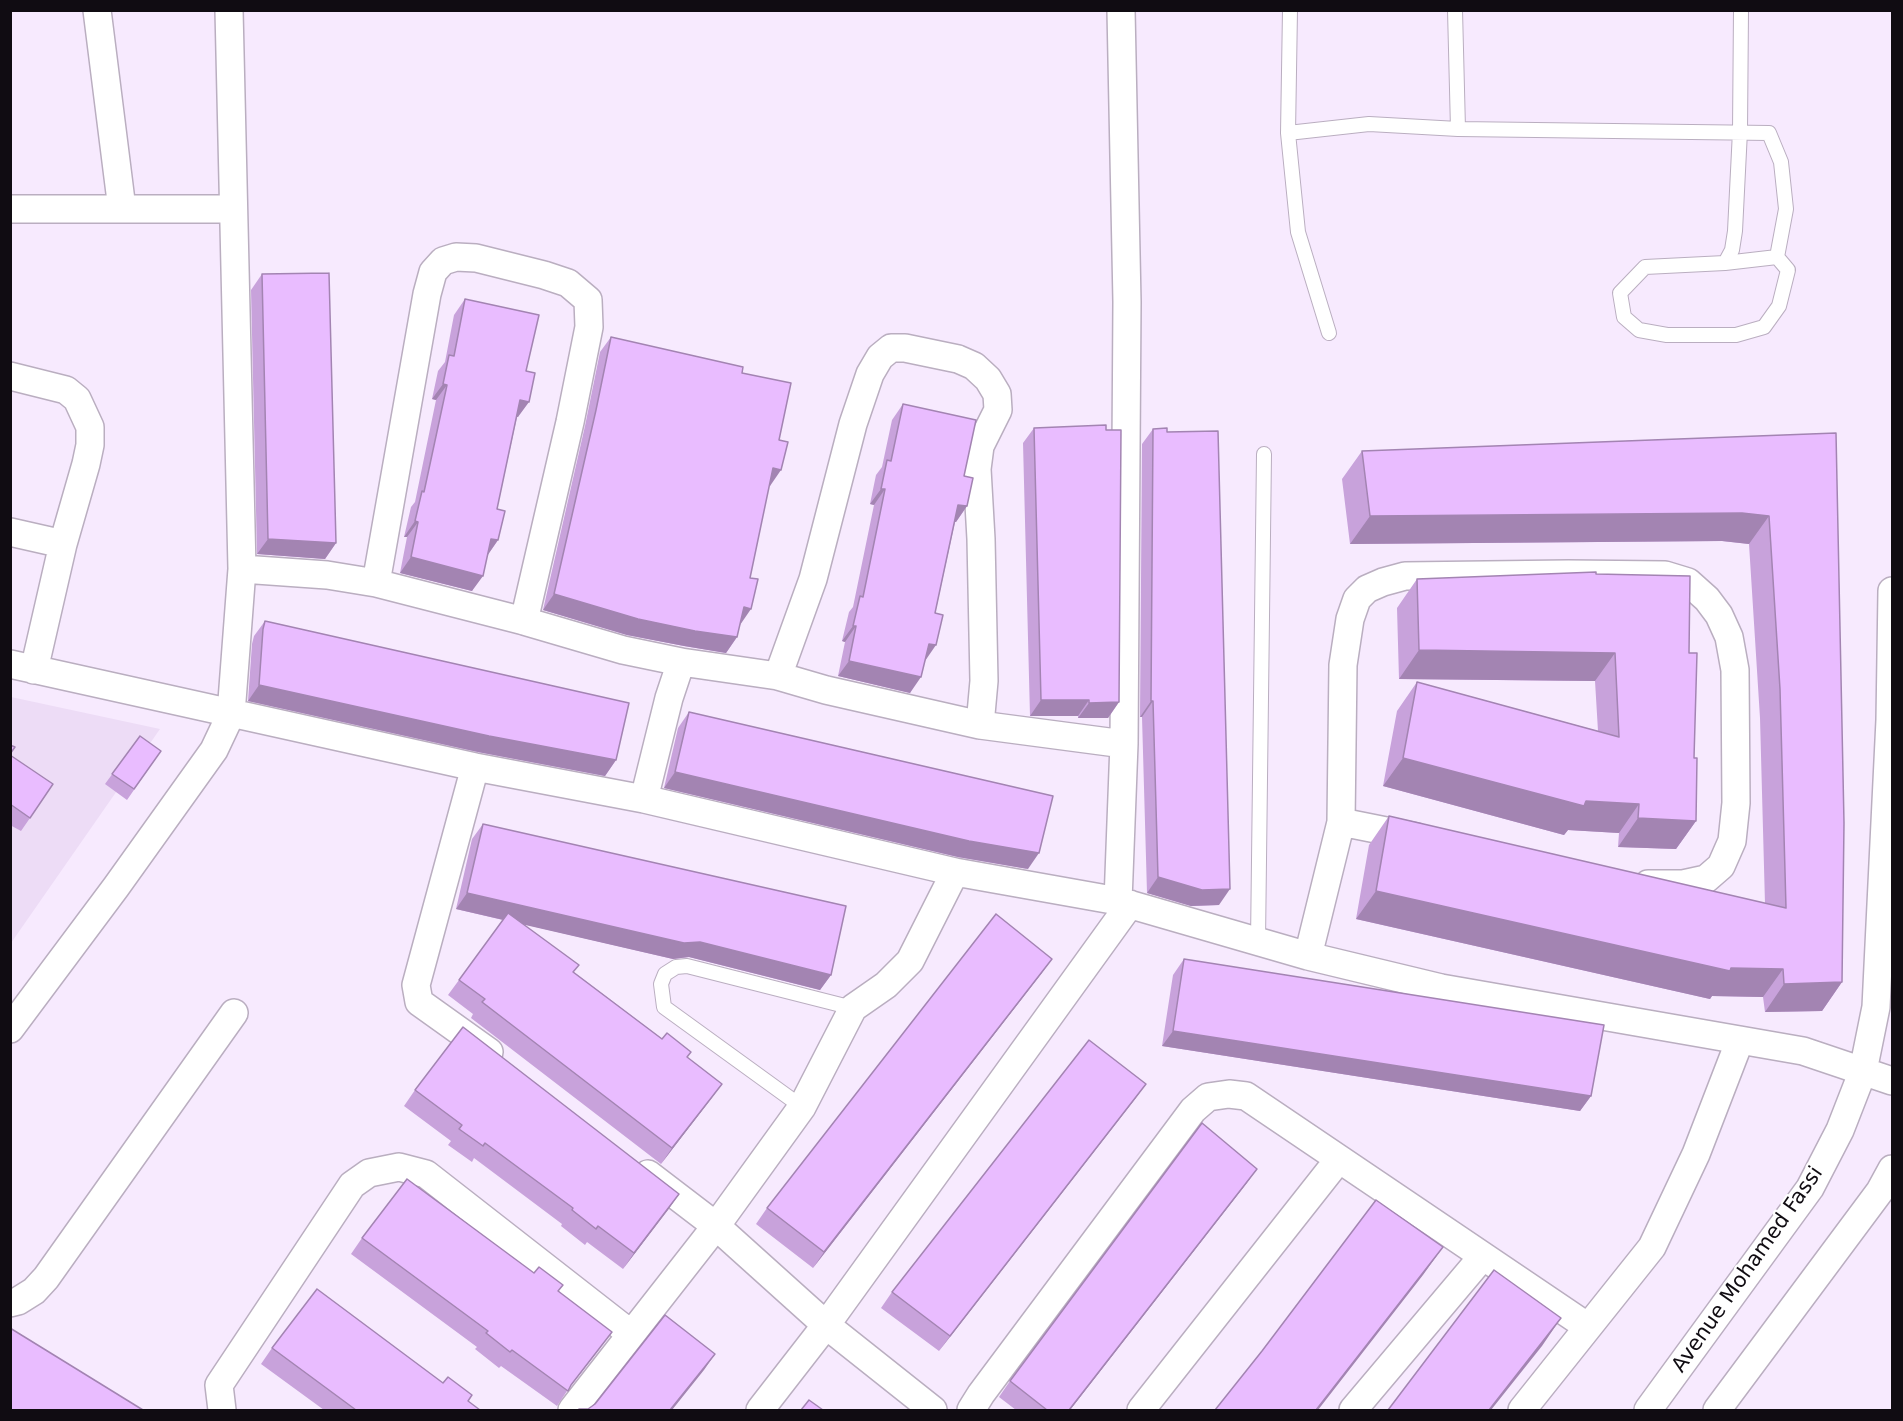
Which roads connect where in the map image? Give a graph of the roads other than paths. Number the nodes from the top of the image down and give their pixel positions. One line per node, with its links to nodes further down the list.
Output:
1 (97, 10): 11 (street)
2 (229, 10): 12 (street)
3 (1121, 10): 29 (street)
4 (1290, 10): 9 (lane)
5 (1455, 10): 7 (lane)
6 (1741, 10): 8 (lane)
7 (1458, 129): 8 (lane); 9 (lane)
8 (1740, 131): 13 (lane); 14 (lane)
9 (1288, 133): 15 (lane)
10 (10, 209): 11 (street)
11 (122, 209): 12 (street)
12 (232, 209): 20 (street)
13 (1777, 257): 14 (lane); 14 (lane)
14 (1725, 263)
15 (1329, 333)
16 (10, 376): 19 (street)
17 (1264, 454): 37 (lane)
18 (10, 532): 19 (street)
19 (63, 544): 25 (street)
20 (242, 568): 21 (street); 27 (street)
21 (376, 584): 23 (street); 23 (street)
22 (1893, 591): 44 (street, Avenue Mohamed Fassi)
23 (525, 621): 24 (street)
24 (681, 662): 26 (street); 31 (street)
25 (22, 667): 27 (street)
26 (778, 676): 28 (street); 28 (street)
27 (231, 714): 30 (street); 41 (street)
28 (980, 725): 29 (street)
29 (1124, 744): 36 (street)
30 (475, 767): 31 (street); 43 (street)
31 (644, 799): 34 (street)
32 (1341, 822): 33 (street); 35 (street); 38 (street)
33 (1440, 842)
34 (956, 872): 36 (street); 39 (street)
35 (1619, 879)
36 (1124, 902): 37 (street); 53 (street)
37 (1258, 941): 38 (street)
38 (1308, 956): 42 (street)
39 (853, 1008): 46 (street); 46 (lane)
40 (234, 1013): 52 (street)
41 (10, 1029)
42 (1740, 1040): 44 (street); 54 (street)
43 (511, 1069)
44 (1863, 1071): 45 (street); 64 (street, Avenue Mohamed Fassi)
45 (1893, 1081)
46 (802, 1107): 50 (street)
47 (1339, 1159): 51 (street); 60 (street); 61 (street)
48 (632, 1161): 50 (street)
49 (1893, 1169): 65 (street)
50 (716, 1226): 53 (street); 55 (street)
51 (1483, 1256): 54 (street); 62 (street)
52 (10, 1302)
53 (826, 1325): 58 (street); 59 (street)
54 (1588, 1327): 63 (street)
55 (632, 1334): 56 (street); 57 (street)
56 (222, 1410)
57 (572, 1410)
58 (760, 1410)
59 (933, 1410)
60 (972, 1410)
61 (1141, 1410)
62 (1353, 1410)
63 (1522, 1410)
64 (1648, 1410)
65 (1717, 1410)

